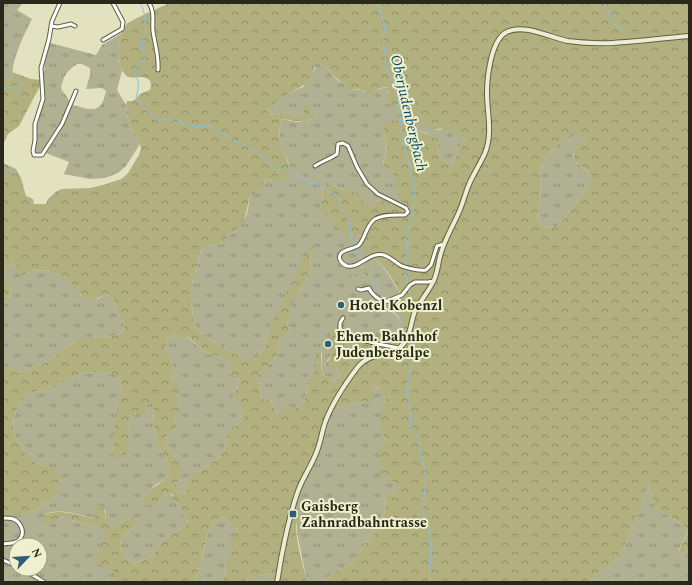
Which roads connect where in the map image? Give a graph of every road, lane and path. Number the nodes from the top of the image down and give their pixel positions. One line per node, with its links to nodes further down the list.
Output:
1 (60, 3): 4 (street)
2 (113, 3): 7 (street)
3 (149, 3): 8 (street)
4 (51, 26): 5 (street); 9 (street)
5 (75, 26)
6 (689, 36): 11 (main road)
7 (103, 40)
8 (158, 70)
9 (76, 91)
10 (314, 166): 11 (street)
11 (444, 244): 12 (main road)
12 (434, 281): 13 (street); 15 (main road)
13 (358, 289)
14 (343, 318): 15 (street)
15 (400, 347): 18 (main road)
16 (3, 518): 17 (street)
17 (3, 544)
18 (277, 582)

